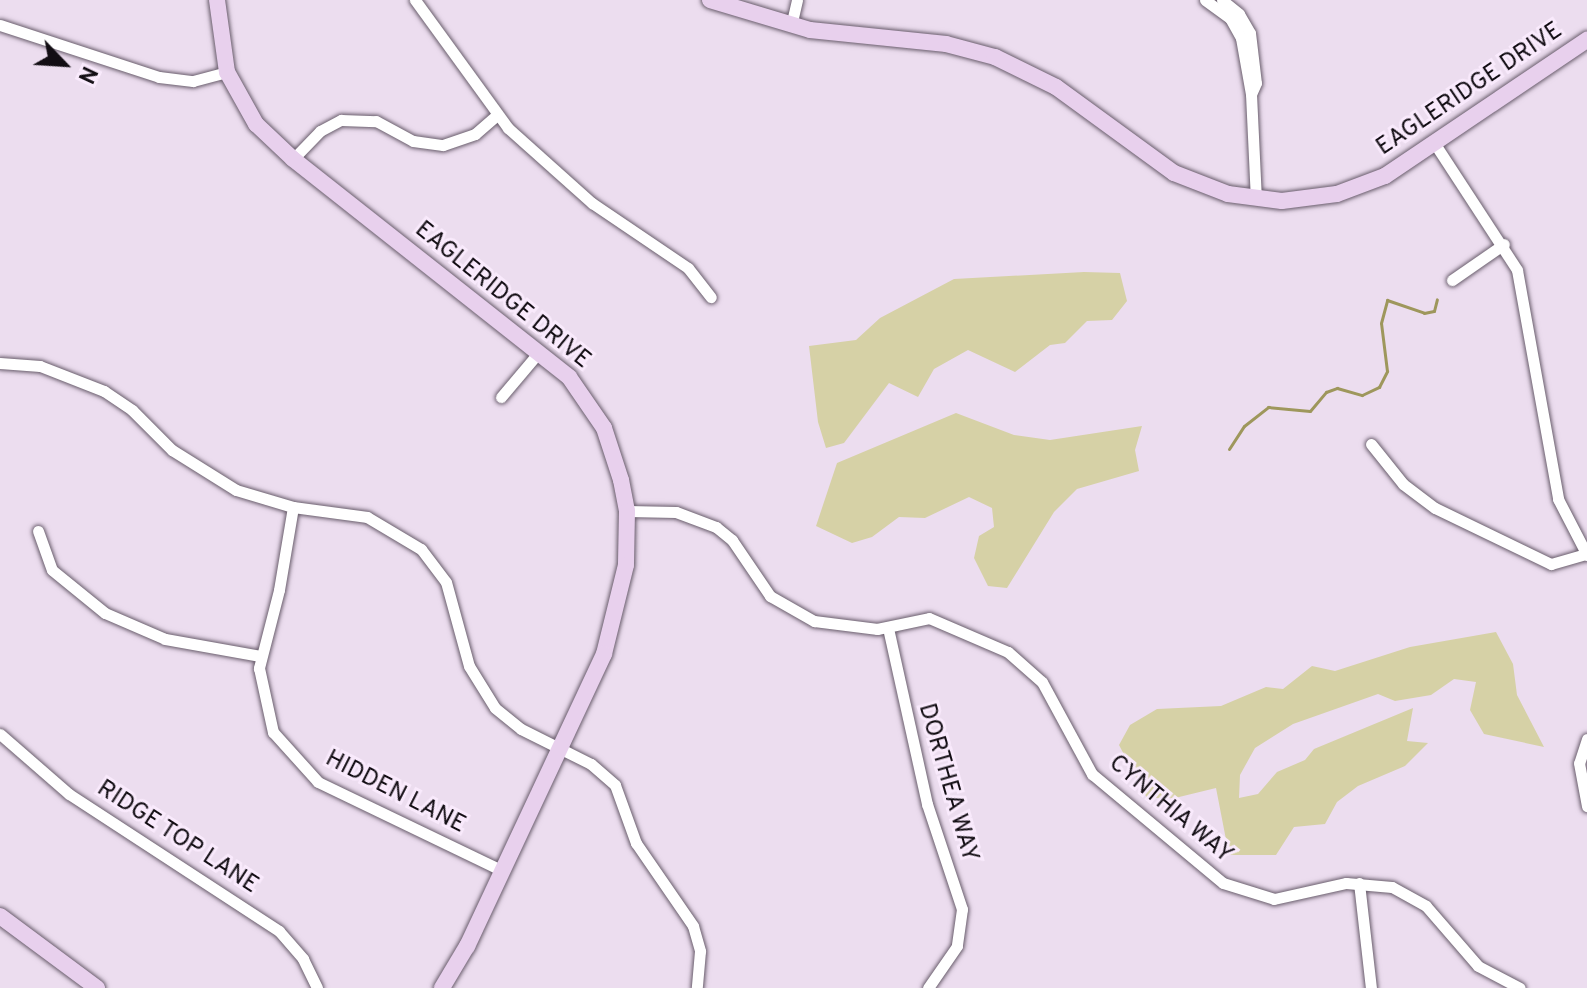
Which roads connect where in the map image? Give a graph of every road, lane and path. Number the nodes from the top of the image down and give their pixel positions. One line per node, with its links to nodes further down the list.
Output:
1 (217, 0): 10 (main road, EAGLERIDGE DRIVE)
2 (415, 0): 12 (street)
3 (710, 0): 8 (main road, EAGLERIDGE DRIVE)
4 (797, 0): 8 (street)
5 (1205, 0): 11 (street)
6 (1222, 0): 11 (street)
7 (0, 25): 10 (street)
8 (791, 26): 15 (main road, EAGLERIDGE DRIVE)
9 (1587, 40): 13 (main road, EAGLERIDGE DRIVE)
10 (227, 72): 14 (main road, EAGLERIDGE DRIVE)
11 (1251, 94): 15 (street)
12 (497, 115): 14 (street); 18 (street)
13 (1435, 144): 15 (main road, EAGLERIDGE DRIVE); 16 (street)
14 (293, 159): 19 (main road, EAGLERIDGE DRIVE)
15 (1256, 199)
16 (1504, 244): 17 (street); 26 (street)
17 (1452, 280)
18 (711, 297)
19 (539, 352): 21 (street); 24 (main road, EAGLERIDGE DRIVE)
20 (0, 363): 23 (street)
21 (501, 397)
22 (1371, 444): 26 (street)
23 (293, 507): 28 (street, HIDDEN LANE); 31 (street)
24 (627, 511): 27 (street, CYNTHIA WAY); 31 (main road, EAGLERIDGE DRIVE)
25 (38, 531): 28 (street)
26 (1587, 554)
27 (888, 628): 34 (street, CYNTHIA WAY); 40 (street, DORTHEA WAY)
28 (260, 656): 33 (street, HIDDEN LANE)
29 (0, 734): 37 (street, RIDGE TOP LANE)
30 (1587, 739): 32 (street)
31 (561, 750): 33 (main road, EAGLERIDGE DRIVE); 39 (street)
32 (1587, 806)
33 (503, 871): 38 (main road, EAGLERIDGE DRIVE)
34 (1359, 883): 41 (street); 42 (street, CYNTHIA WAY)
35 (0, 916): 36 (main road)
36 (97, 988)
37 (317, 988)
38 (442, 988)
39 (697, 988)
40 (928, 988)
41 (1371, 988)
42 (1520, 988)

